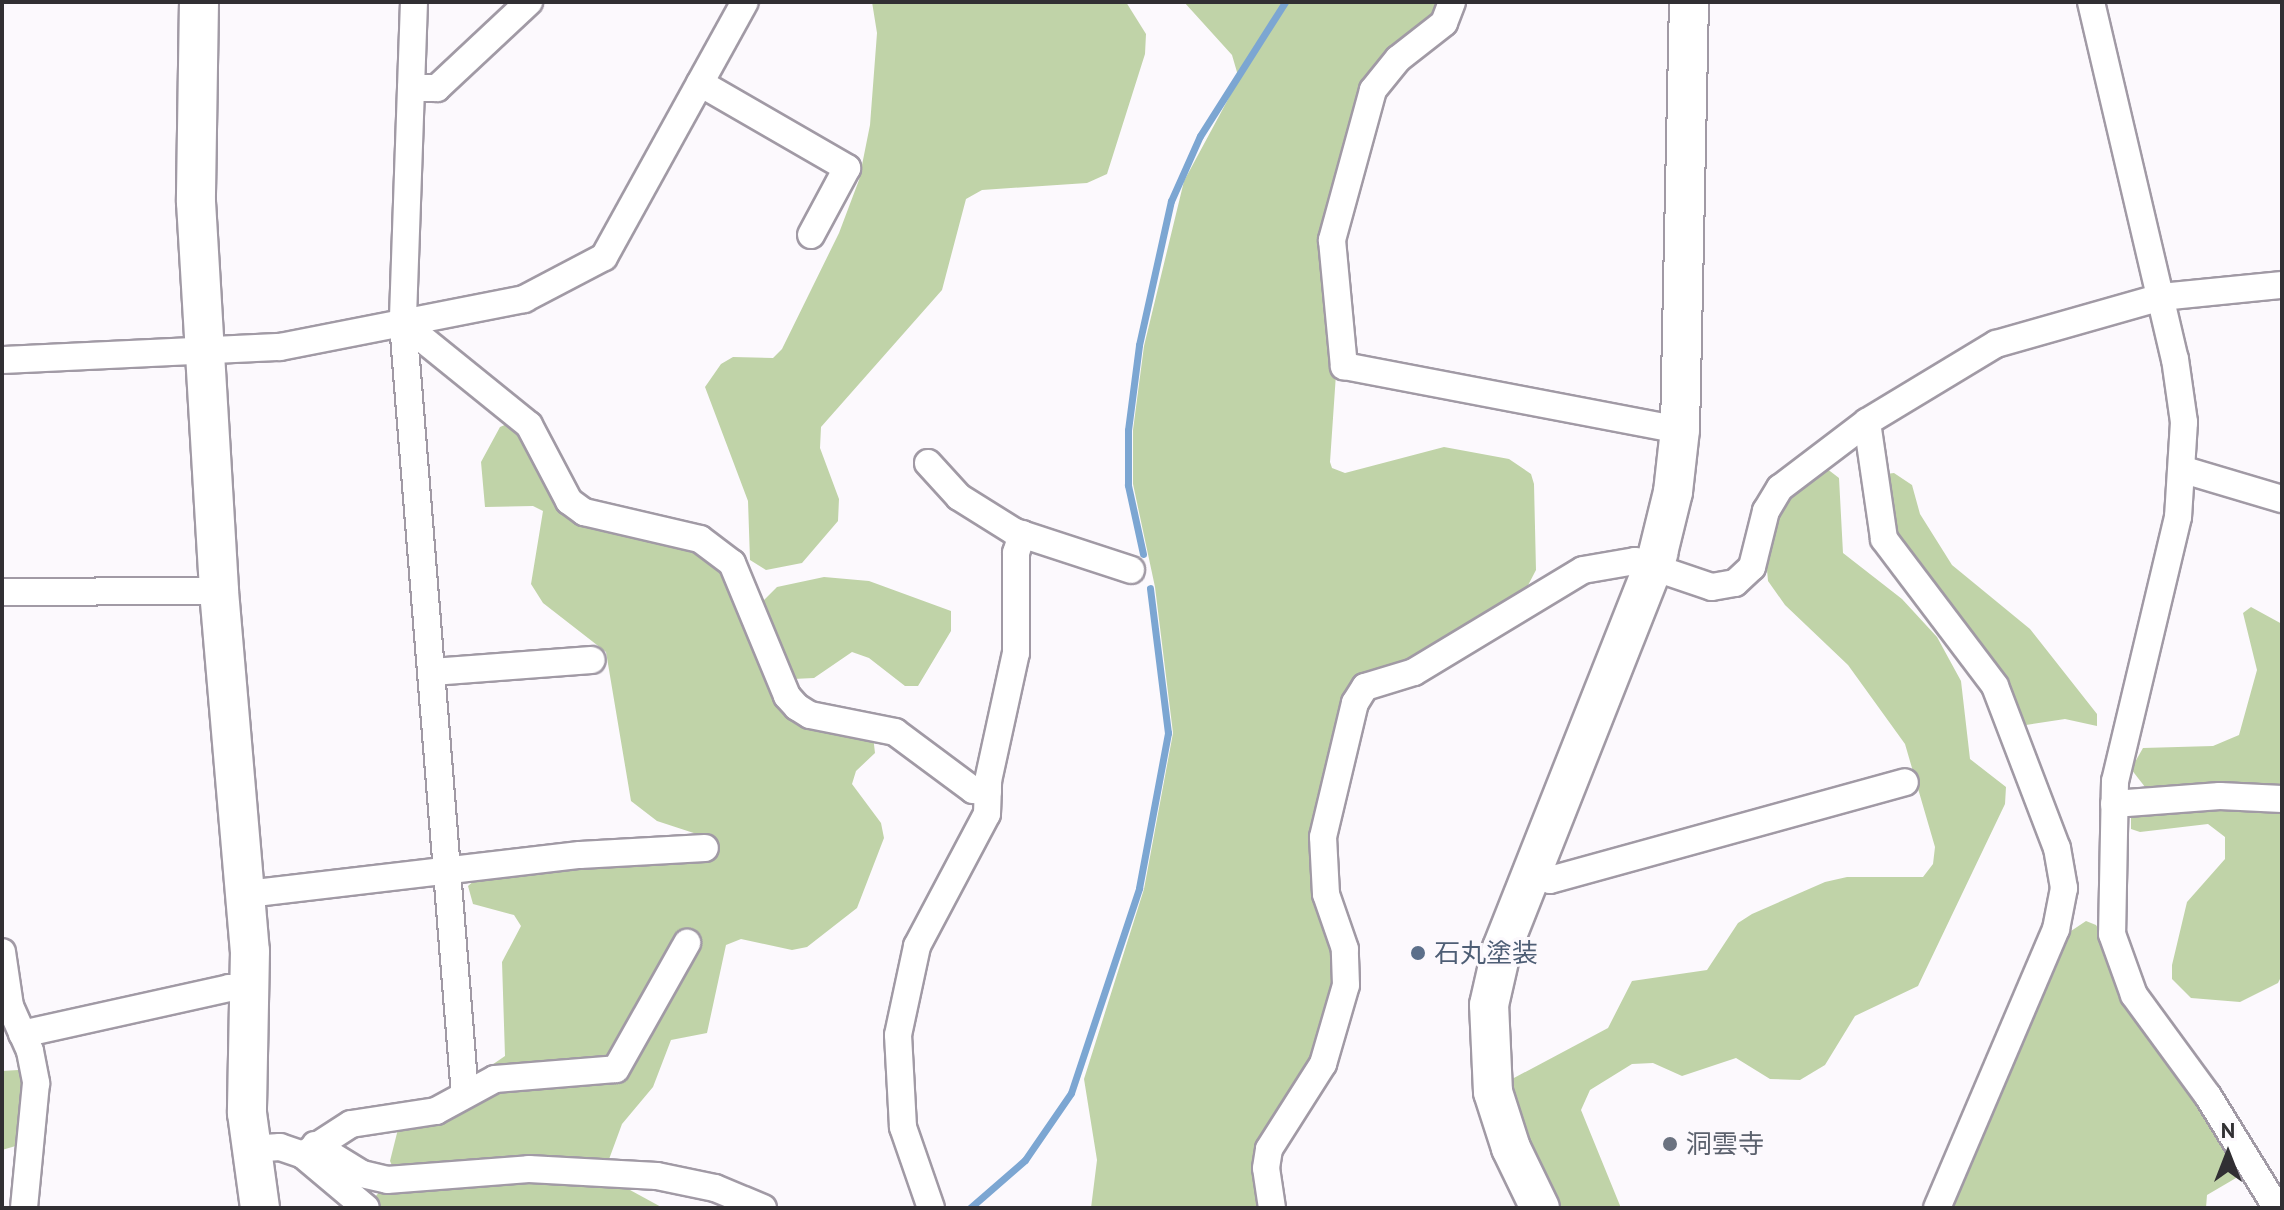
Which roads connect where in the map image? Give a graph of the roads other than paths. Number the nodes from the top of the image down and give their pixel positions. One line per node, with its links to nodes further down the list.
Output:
1 (199, 2): 14 (street)
2 (414, 2): 9 (street)
3 (529, 2): 9 (street)
4 (745, 2): 8 (street)
5 (1452, 2): 17 (street)
6 (1689, 2): 17 (street)
7 (2091, 2): 12 (street)
8 (700, 83): 10 (street); 13 (street)
9 (411, 88): 13 (street)
10 (811, 235)
11 (2282, 285): 12 (street)
12 (2161, 297): 16 (street); 19 (street)
13 (403, 323): 14 (street); 27 (street); 29 (street)
14 (205, 351): 15 (street); 24 (street)
15 (2, 360)
16 (1867, 422): 22 (street); 50 (street)
17 (1680, 430): 22 (street)
18 (928, 463): 21 (street)
19 (2184, 470): 20 (street); 31 (street)
20 (2282, 499)
21 (1022, 534): 23 (street); 29 (street)
22 (1654, 565): 34 (street); 48 (street)
23 (1131, 570)
24 (219, 591): 25 (street); 35 (street)
25 (2, 592)
26 (592, 660): 27 (street)
27 (432, 672): 33 (street)
28 (1905, 782): 34 (street)
29 (988, 791): 47 (street)
30 (2282, 799): 31 (street)
31 (2114, 804): 51 (street)
32 (705, 848): 33 (street)
33 (448, 871): 35 (street); 40 (street)
34 (1533, 874): 49 (street)
35 (247, 894): 38 (street)
36 (687, 943): 40 (street)
37 (2, 952): 39 (street)
38 (251, 989): 39 (street); 41 (street)
39 (22, 1034): 43 (street)
40 (465, 1095): 42 (street)
41 (250, 1149): 42 (street); 44 (street)
42 (309, 1150): 45 (street); 46 (street)
43 (24, 1208)
44 (260, 1208)
45 (366, 1208)
46 (763, 1208)
47 (931, 1208)
48 (1272, 1208)
49 (1540, 1208)
50 (1937, 1208)
51 (2277, 1208)

